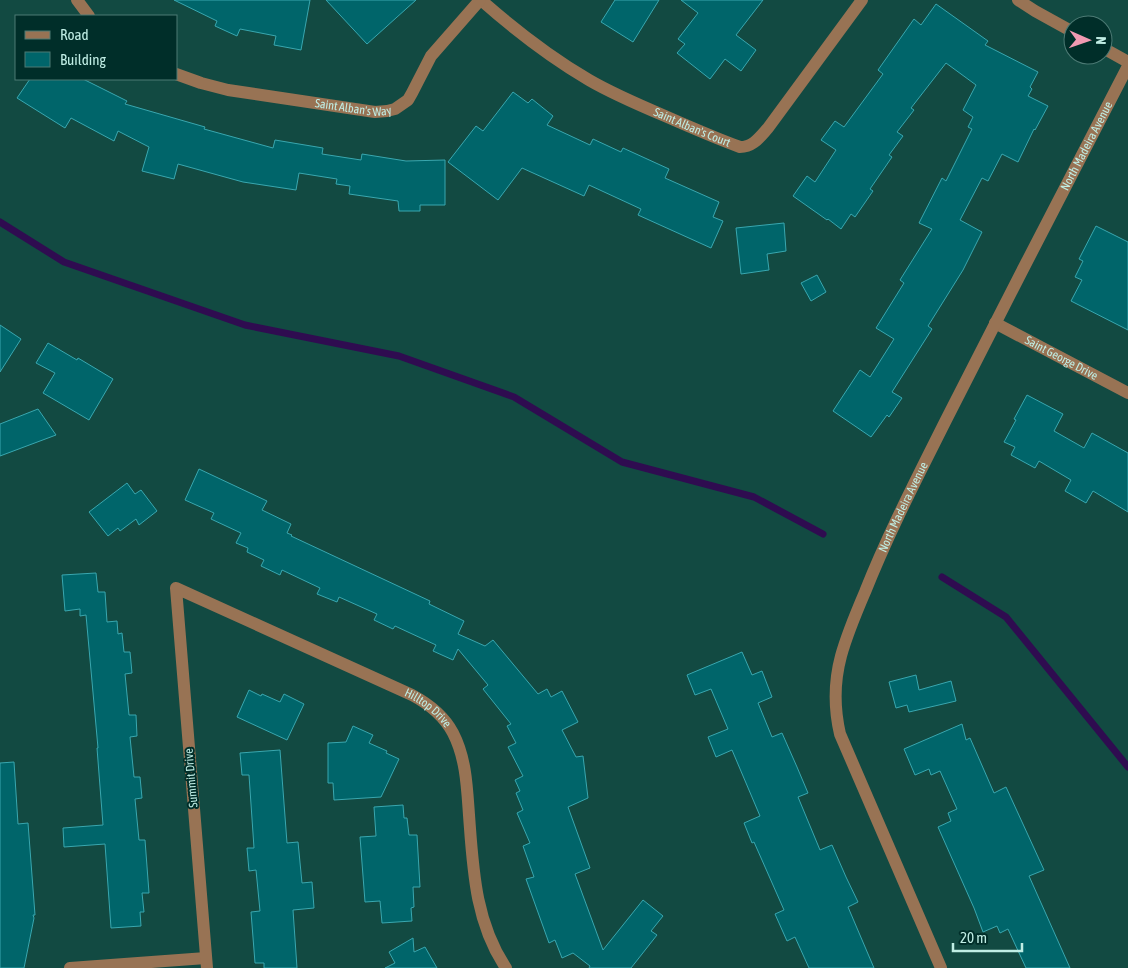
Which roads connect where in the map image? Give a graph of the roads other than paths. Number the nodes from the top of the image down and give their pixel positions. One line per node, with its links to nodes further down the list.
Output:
1 (77, 0): 5 (street)
2 (481, 0): 3 (street, Saint Alban's Court); 10 (street, Saint Alban's Way)
3 (862, 0)
4 (1018, 0): 6 (street)
5 (88, 15)
6 (1063, 26)
7 (1113, 54): 8 (street)
8 (1128, 62)
9 (1128, 66): 11 (street, North Madeira Avenue)
10 (178, 75)
11 (995, 323): 12 (street, Saint George Drive); 17 (street, North Madeira Avenue)
12 (1128, 393)
13 (176, 588): 14 (street, Summit Drive); 16 (street, Hilltop Drive)
14 (206, 963): 15 (street)
15 (70, 968)
16 (506, 968)
17 (941, 968)

